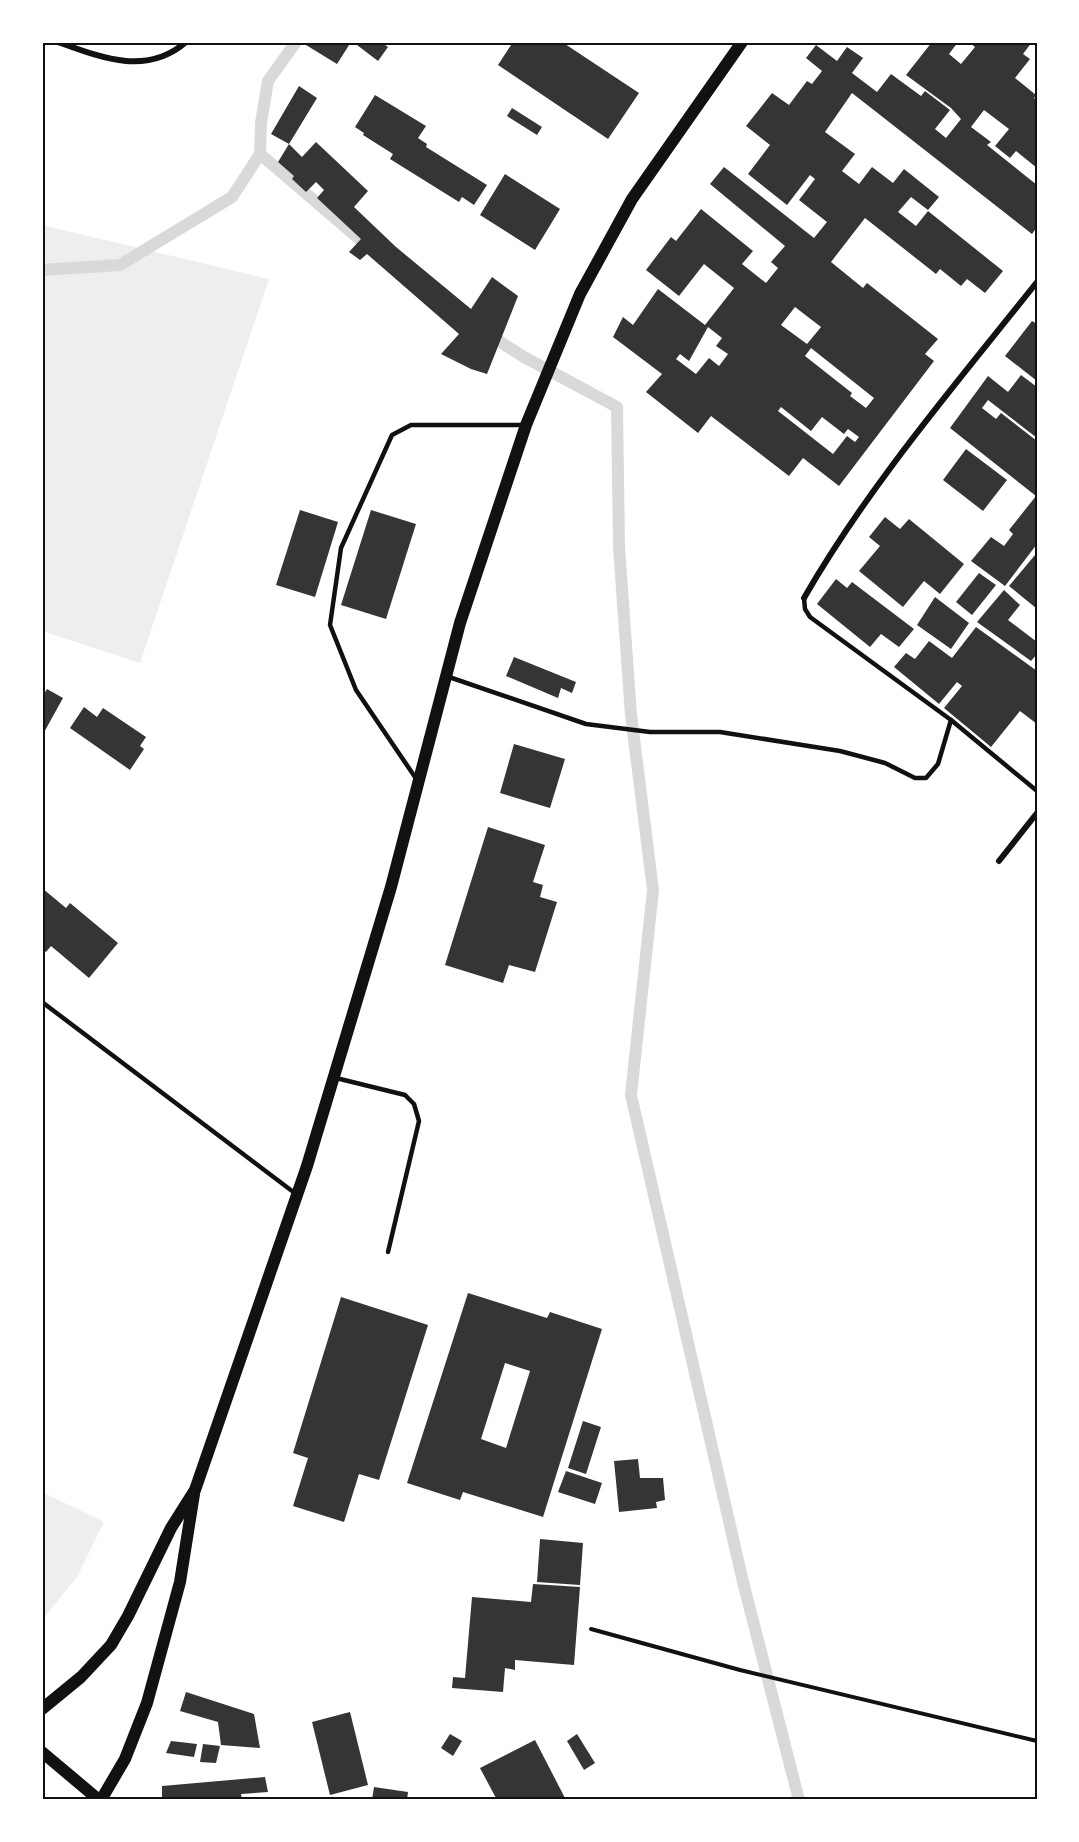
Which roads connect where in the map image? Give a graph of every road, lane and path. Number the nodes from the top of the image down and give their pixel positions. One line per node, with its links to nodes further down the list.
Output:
1 (58, 42): 2 (street)
2 (186, 42)
3 (742, 42): 5 (main road)
4 (1037, 282): 6 (street)
5 (526, 425): 7 (main road); 9 (lane)
6 (804, 598): 8 (lane)
7 (446, 676): 8 (lane); 9 (main road)
8 (951, 720): 10 (lane)
9 (418, 783): 14 (main road)
10 (1037, 791)
11 (1037, 813): 12 (street)
12 (999, 861)
13 (42, 1002): 15 (lane)
14 (334, 1077): 15 (main road); 16 (lane)
15 (297, 1195): 17 (main road)
16 (388, 1252)
17 (195, 1490): 19 (main road); 24 (main road)
18 (591, 1629): 22 (path)
19 (60, 1694): 20 (main road); 21 (main road)
20 (42, 1700)
21 (42, 1709)
22 (1037, 1741)
23 (42, 1752): 24 (main road)
24 (100, 1800)

